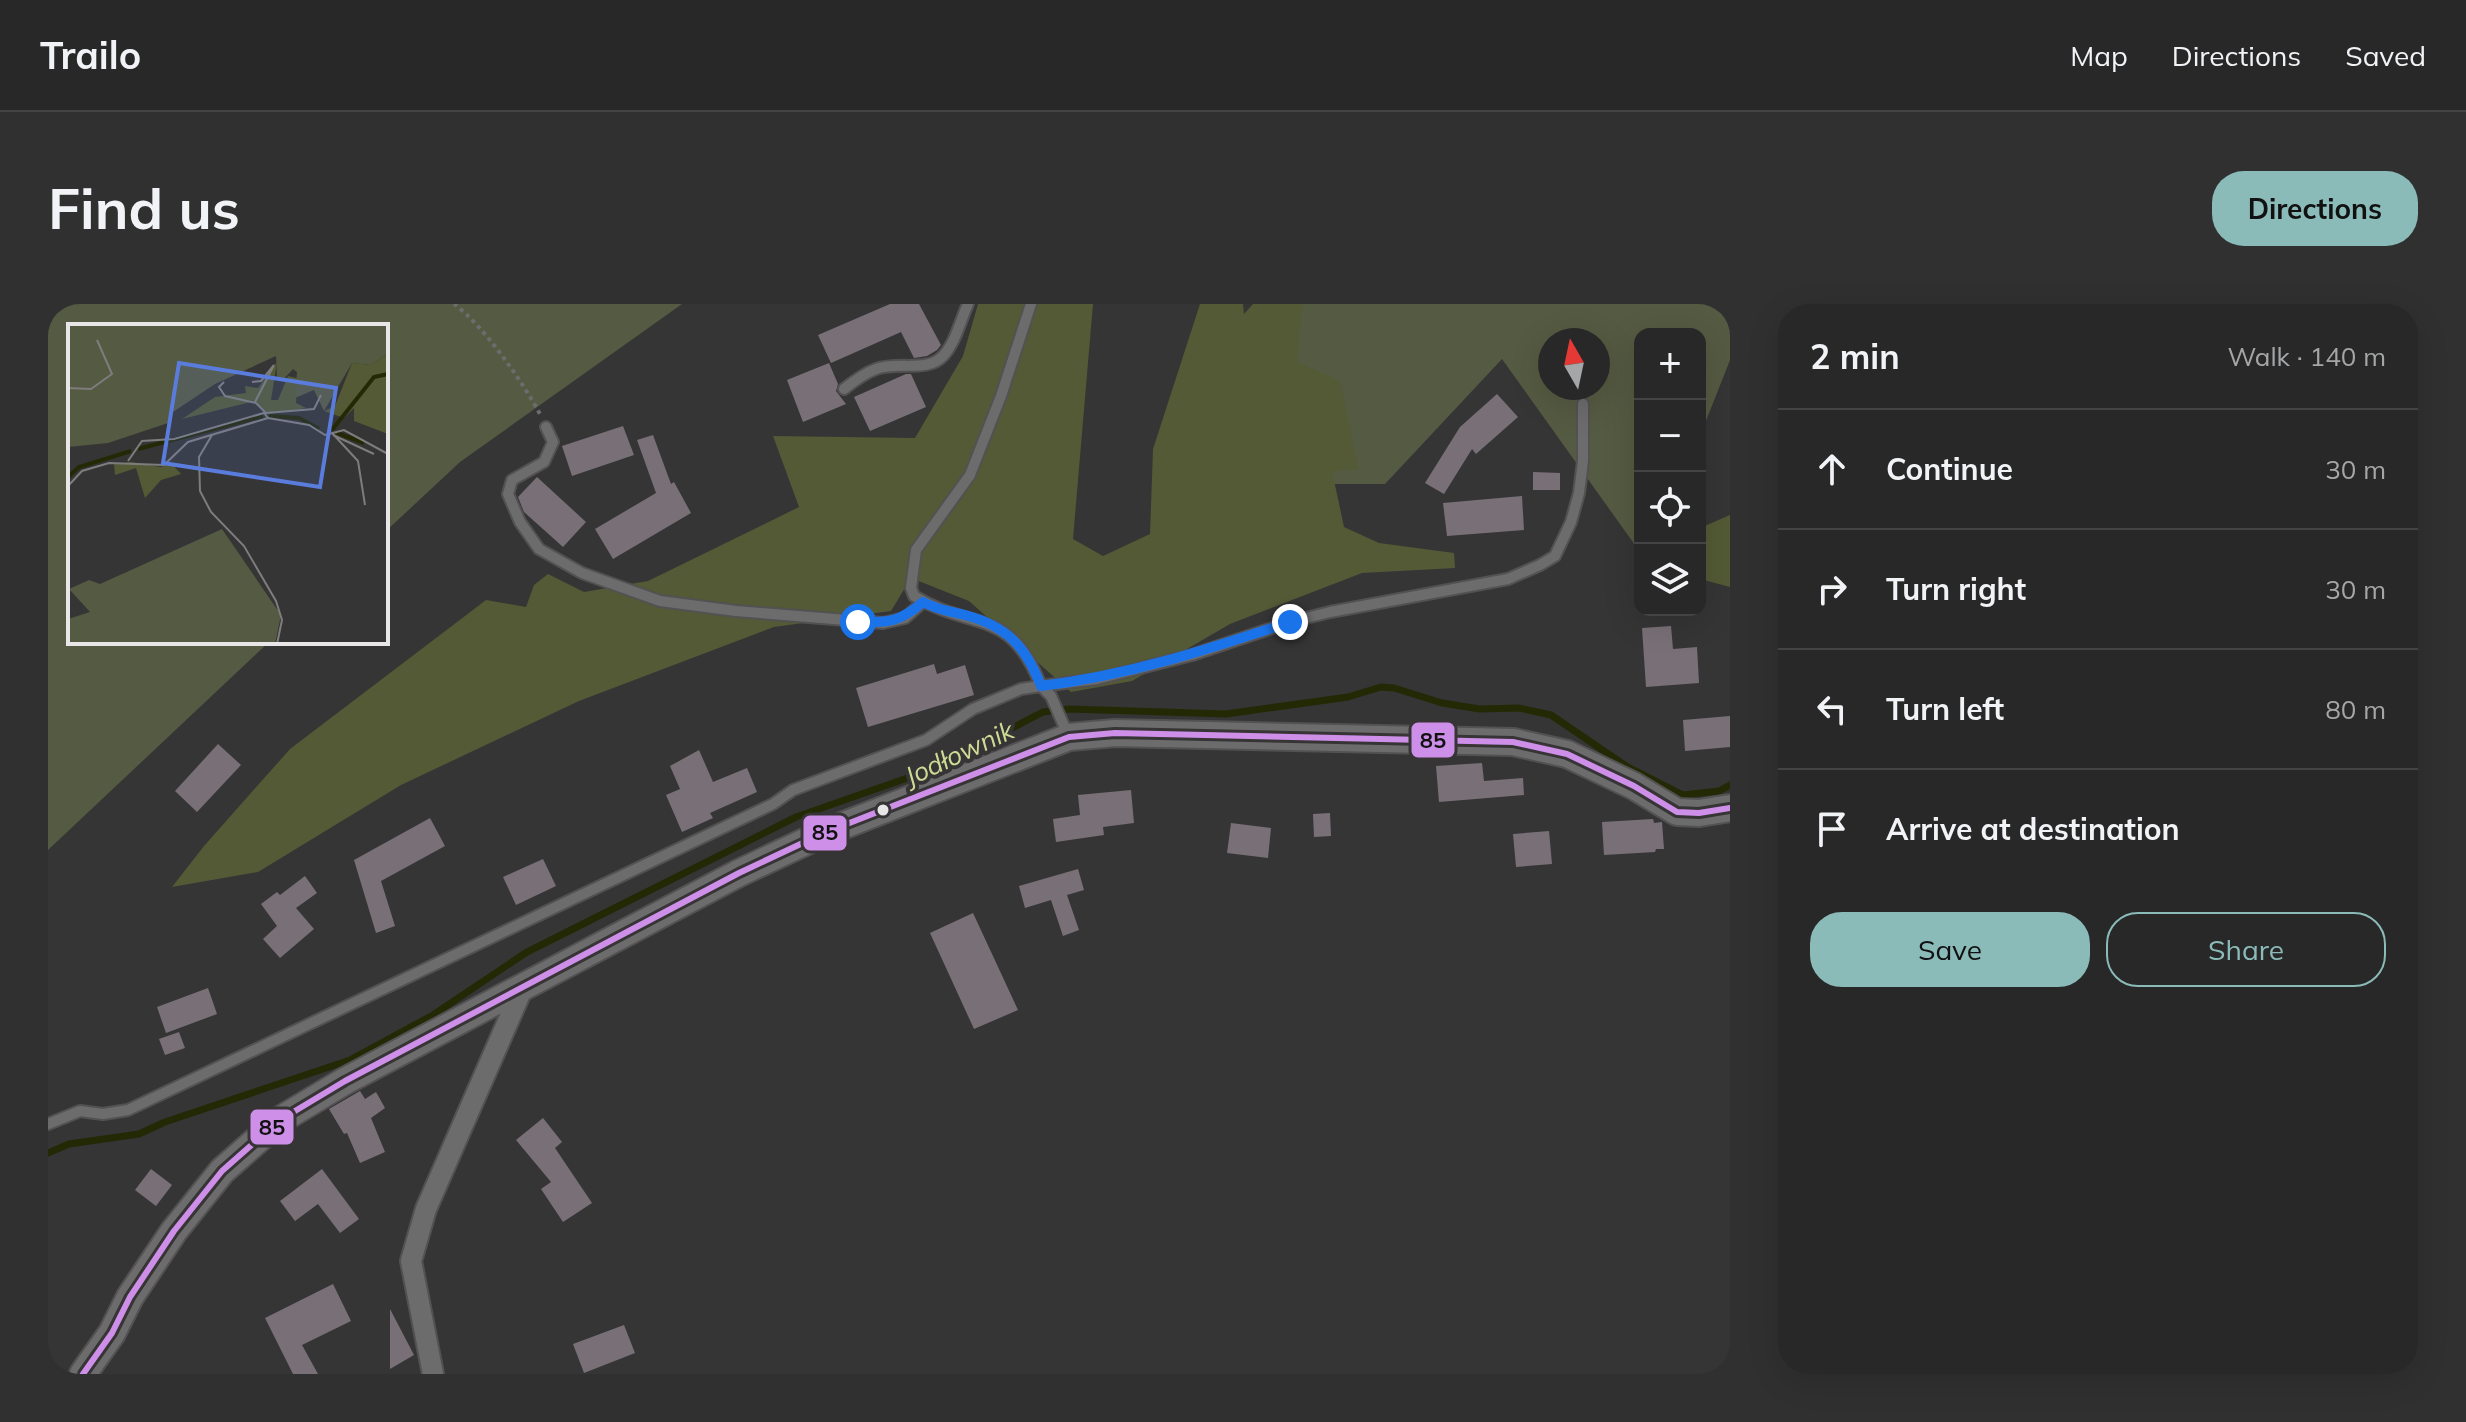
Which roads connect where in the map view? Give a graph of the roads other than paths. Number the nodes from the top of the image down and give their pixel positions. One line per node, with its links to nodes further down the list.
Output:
1 (968, 304): 3 (lane)
2 (1031, 304): 6 (lane)
3 (844, 389)
4 (1583, 404): 7 (lane)
5 (546, 427): 6 (lane)
6 (923, 602): 7 (lane)
7 (1041, 686): 8 (lane); 11 (lane)
8 (1069, 737): 9 (street); 10 (street)
9 (1730, 808)
10 (523, 987): 12 (street); 13 (street)
11 (48, 1124)
12 (83, 1374)
13 (433, 1374)

